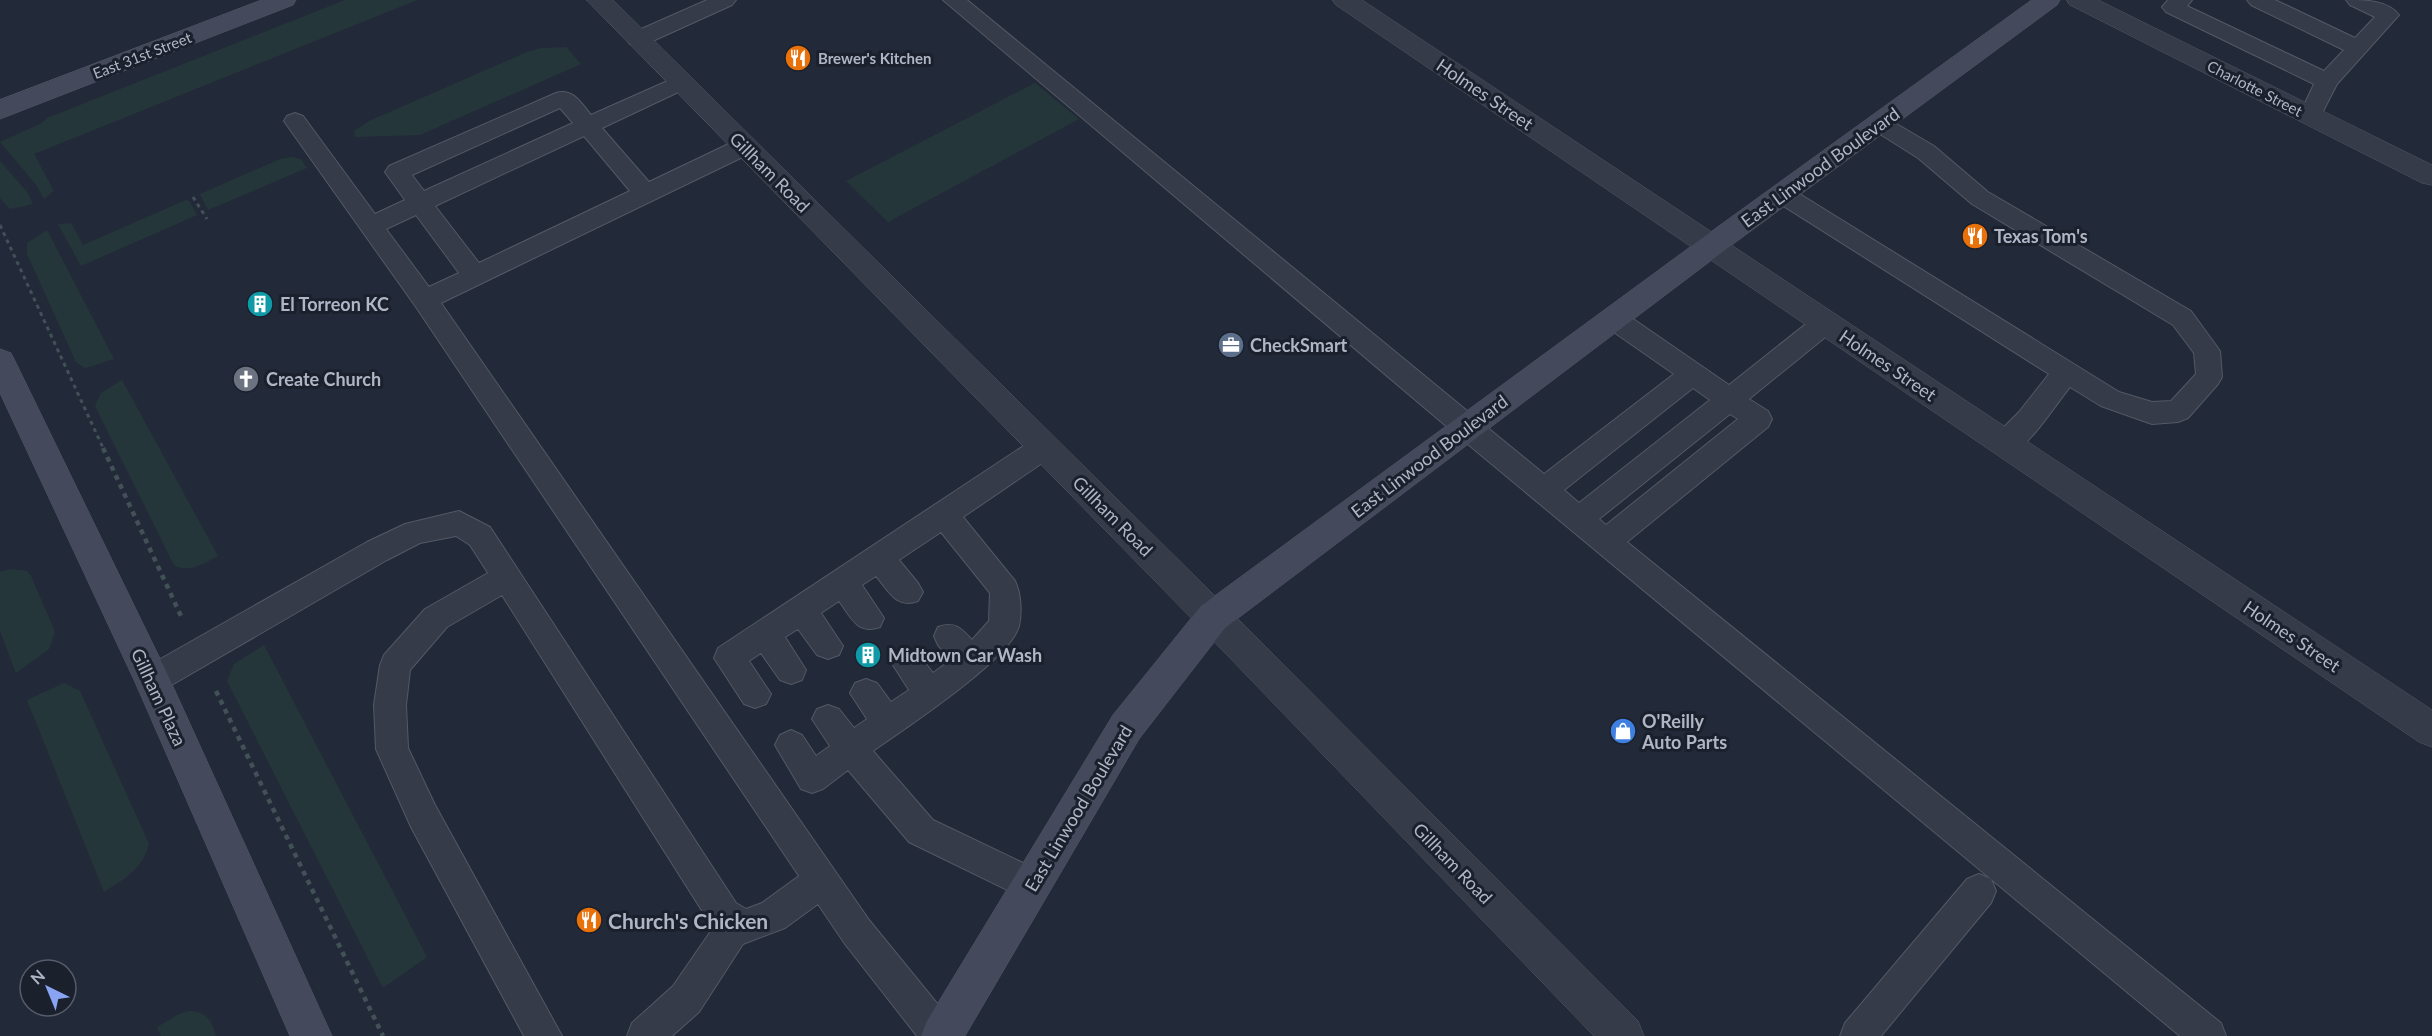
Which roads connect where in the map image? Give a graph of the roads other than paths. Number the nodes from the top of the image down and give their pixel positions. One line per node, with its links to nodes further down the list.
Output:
1 (284, 0): 15 (main road, East 31st Street)
2 (599, 0): 11 (street, Gillham Road)
3 (725, 0): 11 (lane)
4 (954, 0): 35 (lane)
5 (1345, 0): 26 (street, Holmes Street)
6 (2049, 0): 18 (main road, East Linwood Boulevard)
7 (2079, 0): 16 (street, Charlotte Street)
8 (2181, 0): 13 (lane)
9 (2258, 0): 12 (lane)
10 (2357, 0): 12 (lane)
11 (638, 39): 14 (street, Gillham Road)
12 (2358, 48): 13 (lane)
13 (2327, 81): 16 (lane)
14 (681, 82): 19 (lane); 20 (street, Gillham Road)
15 (0, 110)
16 (2310, 116): 21 (street, Charlotte Street)
17 (295, 121): 25 (lane)
18 (1880, 123): 23 (main road, East Linwood Boulevard); 32 (lane)
19 (586, 126): 22 (lane); 24 (lane); 24 (lane)
20 (745, 146): 22 (lane); 37 (street, Gillham Road)
21 (2432, 176)
22 (646, 194): 27 (lane)
23 (1782, 194): 26 (main road, East Linwood Boulevard); 32 (lane)
24 (421, 203): 25 (lane); 27 (lane)
25 (371, 226): 28 (lane)
26 (1711, 246): 29 (main road, East Linwood Boulevard); 30 (street, Holmes Street)
27 (475, 276): 28 (lane)
28 (425, 300): 64 (lane)
29 (1614, 319): 33 (lane); 35 (main road, East Linwood Boulevard)
30 (1825, 323): 34 (lane); 36 (street, Holmes Street)
31 (0, 361): 55 (main road, Gillham Plaza)
32 (2066, 372): 36 (lane)
33 (1694, 373): 34 (lane); 38 (lane)
34 (1730, 399): 40 (lane); 41 (lane)
35 (1468, 428): 38 (lane); 47 (main road, East Linwood Boulevard)
36 (2005, 444): 61 (street, Holmes Street)
37 (1044, 447): 39 (lane); 47 (street, Gillham Road)
38 (1544, 490): 40 (lane)
39 (944, 515): 42 (lane); 52 (lane)
40 (1579, 519): 41 (lane)
41 (1607, 542): 74 (lane)
42 (879, 558): 44 (lane); 45 (lane)
43 (506, 577): 55 (lane); 67 (lane); 69 (lane)
44 (843, 583): 46 (lane); 48 (lane)
45 (908, 592)
46 (801, 610): 49 (lane); 51 (lane)
47 (1213, 617): 65 (main road, East Linwood Boulevard); 72 (street, Gillham Road)
48 (869, 618)
49 (765, 634): 54 (lane); 58 (lane)
50 (949, 636): 52 (lane)
51 (828, 646)
52 (972, 663): 57 (lane)
53 (908, 665): 57 (lane)
54 (791, 670)
55 (152, 680): 68 (main road, Gillham Plaza)
56 (866, 693): 60 (lane)
57 (930, 693): 60 (lane)
58 (755, 694)
59 (828, 719): 63 (lane)
60 (888, 723): 63 (lane)
61 (2432, 730)
62 (791, 745): 63 (lane)
63 (852, 749): 65 (lane)
64 (822, 880): 67 (lane); 71 (lane)
65 (1032, 885): 71 (main road, East Linwood Boulevard)
66 (1979, 891): 73 (lane)
67 (737, 923): 70 (lane)
68 (311, 1036)
69 (544, 1036)
70 (645, 1036)
71 (941, 1036)
72 (1623, 1036)
73 (1858, 1036)
74 (2208, 1036)

